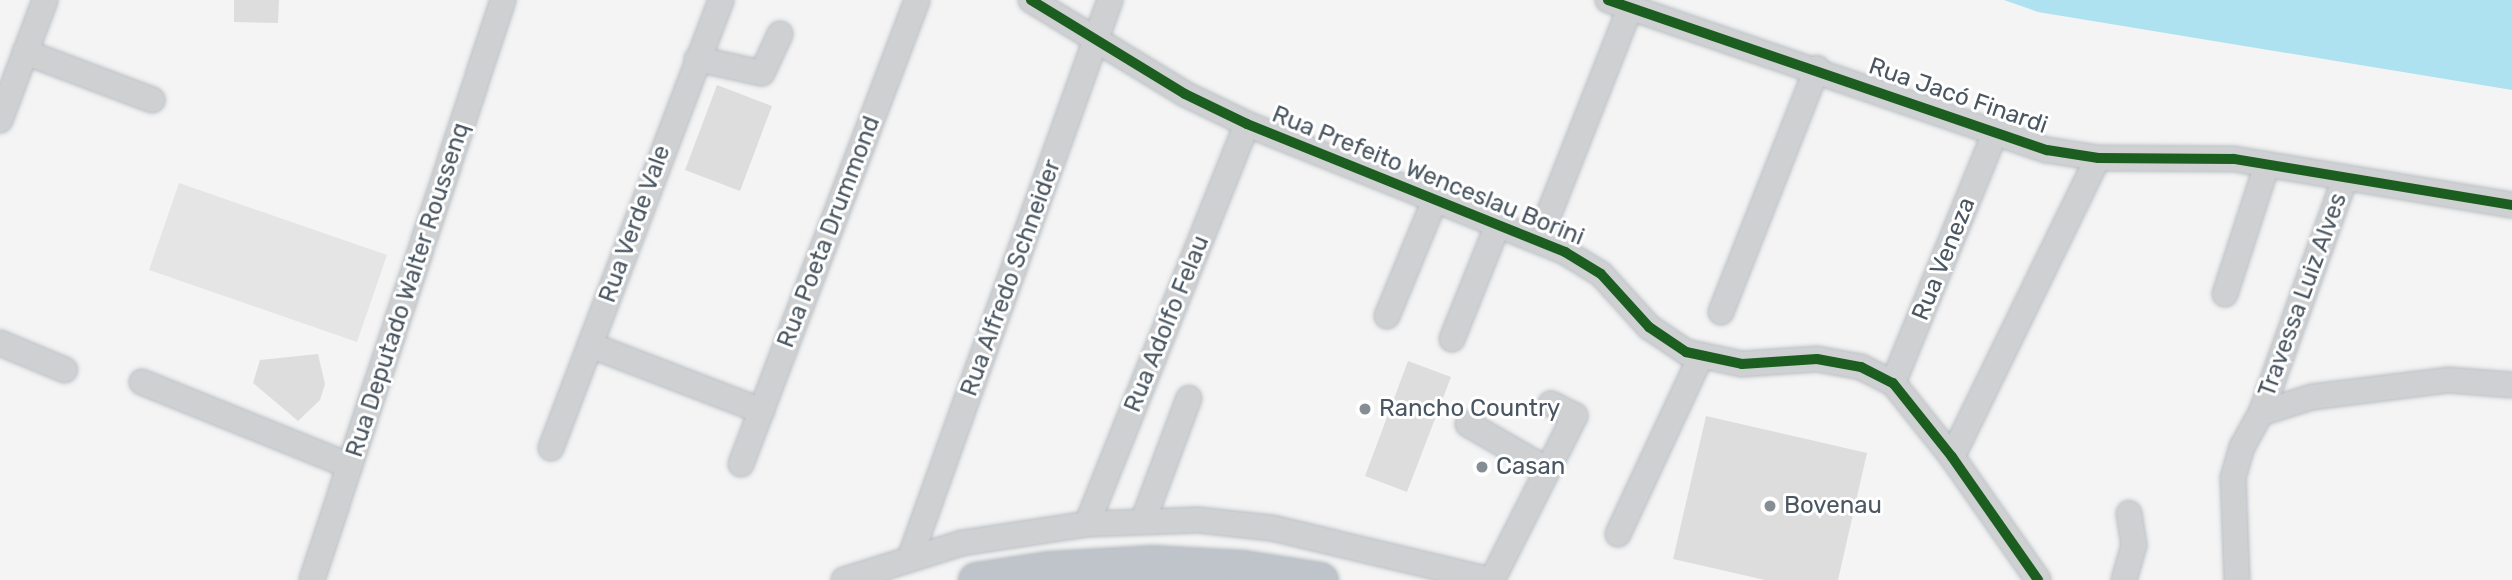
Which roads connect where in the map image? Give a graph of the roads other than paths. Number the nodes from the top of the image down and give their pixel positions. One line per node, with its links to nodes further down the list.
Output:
1 (45, 0): 10 (street)
2 (503, 0): 43 (street, Rua Deputado Walter Roussenq)
3 (720, 0): 11 (street, Rua Verde Vale)
4 (917, 0): 37 (street, Rua Poeta Drummond)
5 (1031, 0): 9 (street, Rua Prefeito Wenceslau Borini)
6 (1110, 0): 9 (street, Rua Alfredo Schneider)
7 (1623, 2): 12 (street, Rua Jacó Finardi); 23 (street)
8 (780, 34): 11 (street)
9 (1097, 37): 15 (street, Rua Prefeito Wenceslau Borini); 49 (street, Rua Alfredo Schneider)
10 (25, 52): 13 (street); 14 (street)
11 (697, 59): 29 (street, Rua Verde Vale)
12 (1817, 68): 16 (street, Rua Jacó Finardi); 25 (street)
13 (152, 100)
14 (0, 120)
15 (1247, 124): 20 (street, Rua Prefeito Wenceslau Borini); 47 (street, Rua Adolfo Felau)
16 (1994, 135): 17 (street, Rua Jacó Finardi); 33 (street, Rua Veneza)
17 (2098, 158): 18 (street, Rua Jacó Finardi); 41 (street)
18 (2267, 165): 19 (street, Rua Jacó Finardi); 24 (street)
19 (2345, 178): 21 (street, Rua Jacó Finardi); 38 (street, Travessa Luiz Alves)
20 (1436, 197): 22 (street, Rua Prefeito Wenceslau Borini); 26 (street)
21 (2512, 205)
22 (1499, 222): 23 (street, Rua Prefeito Wenceslau Borini); 27 (street)
23 (1539, 239): 30 (street, Rua Prefeito Wenceslau Borini)
24 (2225, 294)
25 (1721, 313)
26 (1387, 316)
27 (1452, 339)
28 (0, 343): 31 (street)
29 (590, 345): 37 (street); 40 (street, Rua Verde Vale)
30 (1700, 358): 33 (street, Rua Prefeito Wenceslau Borini); 48 (street)
31 (65, 370)
32 (142, 382): 43 (street)
33 (1894, 383): 41 (street, Rua Prefeito Wenceslau Borini)
34 (2512, 385): 38 (street)
35 (1189, 398): 46 (street)
36 (1551, 404): 44 (street)
37 (762, 411): 42 (street, Rua Poeta Drummond)
38 (2261, 413): 57 (street)
39 (1468, 424): 44 (street)
40 (551, 448)
41 (1952, 457): 55 (street, Rua Prefeito Wenceslau Borini)
42 (741, 464)
43 (350, 466): 50 (street, Rua Deputado Walter Roussenq)
44 (1546, 470): 54 (street)
45 (2129, 513): 56 (street)
46 (1143, 521): 47 (street); 54 (street)
47 (1087, 524): 49 (street)
48 (1618, 534)
49 (911, 555): 51 (street)
50 (312, 580)
51 (844, 580)
52 (976, 580): 53 (highway)
53 (1320, 580)
54 (1491, 580)
55 (2038, 580)
56 (2124, 580)
57 (2237, 580)

